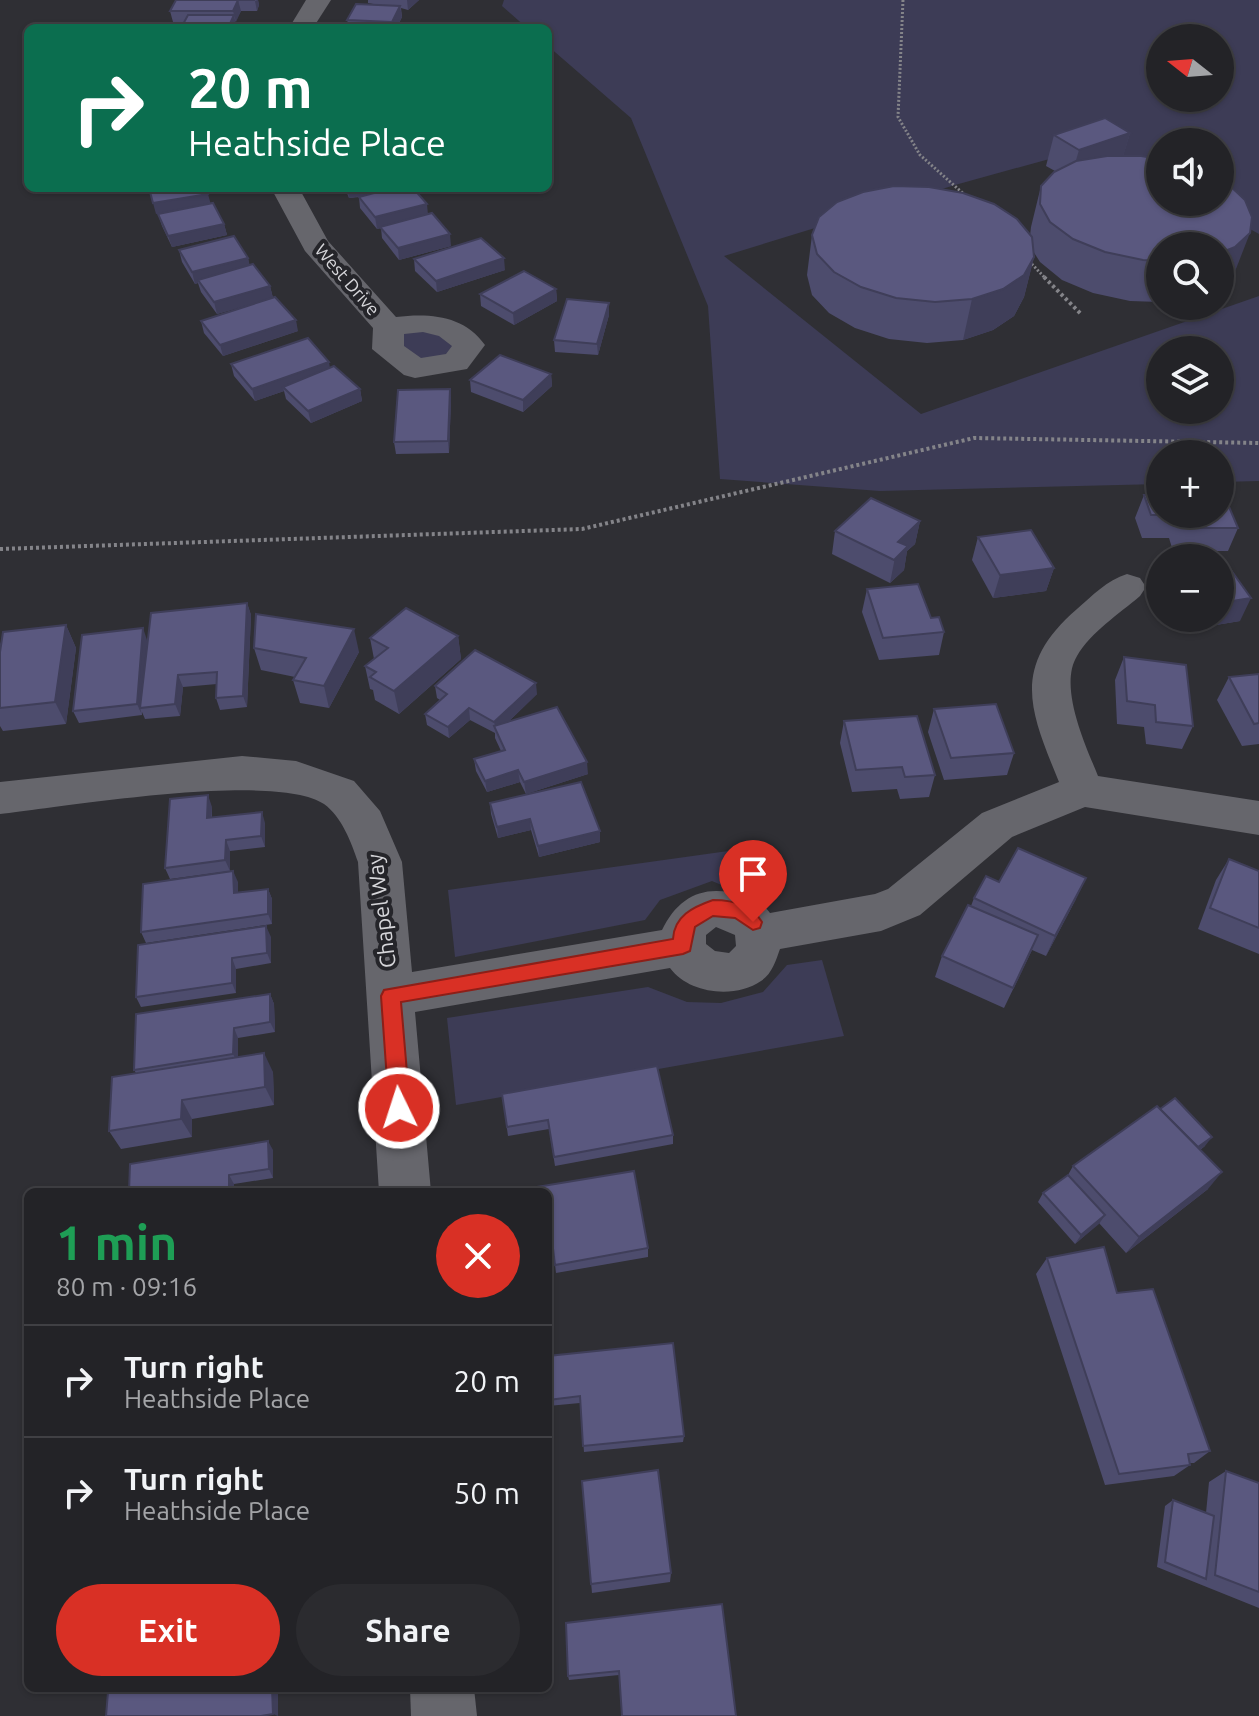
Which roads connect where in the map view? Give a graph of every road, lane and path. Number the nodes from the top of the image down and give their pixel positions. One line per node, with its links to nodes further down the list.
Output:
1 (320, 0): 3 (street)
2 (903, 0): 5 (path)
3 (303, 24)
4 (287, 192): 8 (street, West Drive)
5 (966, 196)
6 (1028, 260): 7 (path)
7 (1081, 314)
8 (388, 327)
9 (1259, 443): 10 (path)
10 (0, 549)
11 (1127, 587): 12 (street)
12 (1083, 790): 14 (street); 15 (street)
13 (0, 798): 15 (street, Chapel Way)
14 (1259, 818)
15 (391, 996): 16 (street, Chapel Way)
16 (405, 1188)
17 (442, 1692): 18 (street)
18 (444, 1716)

